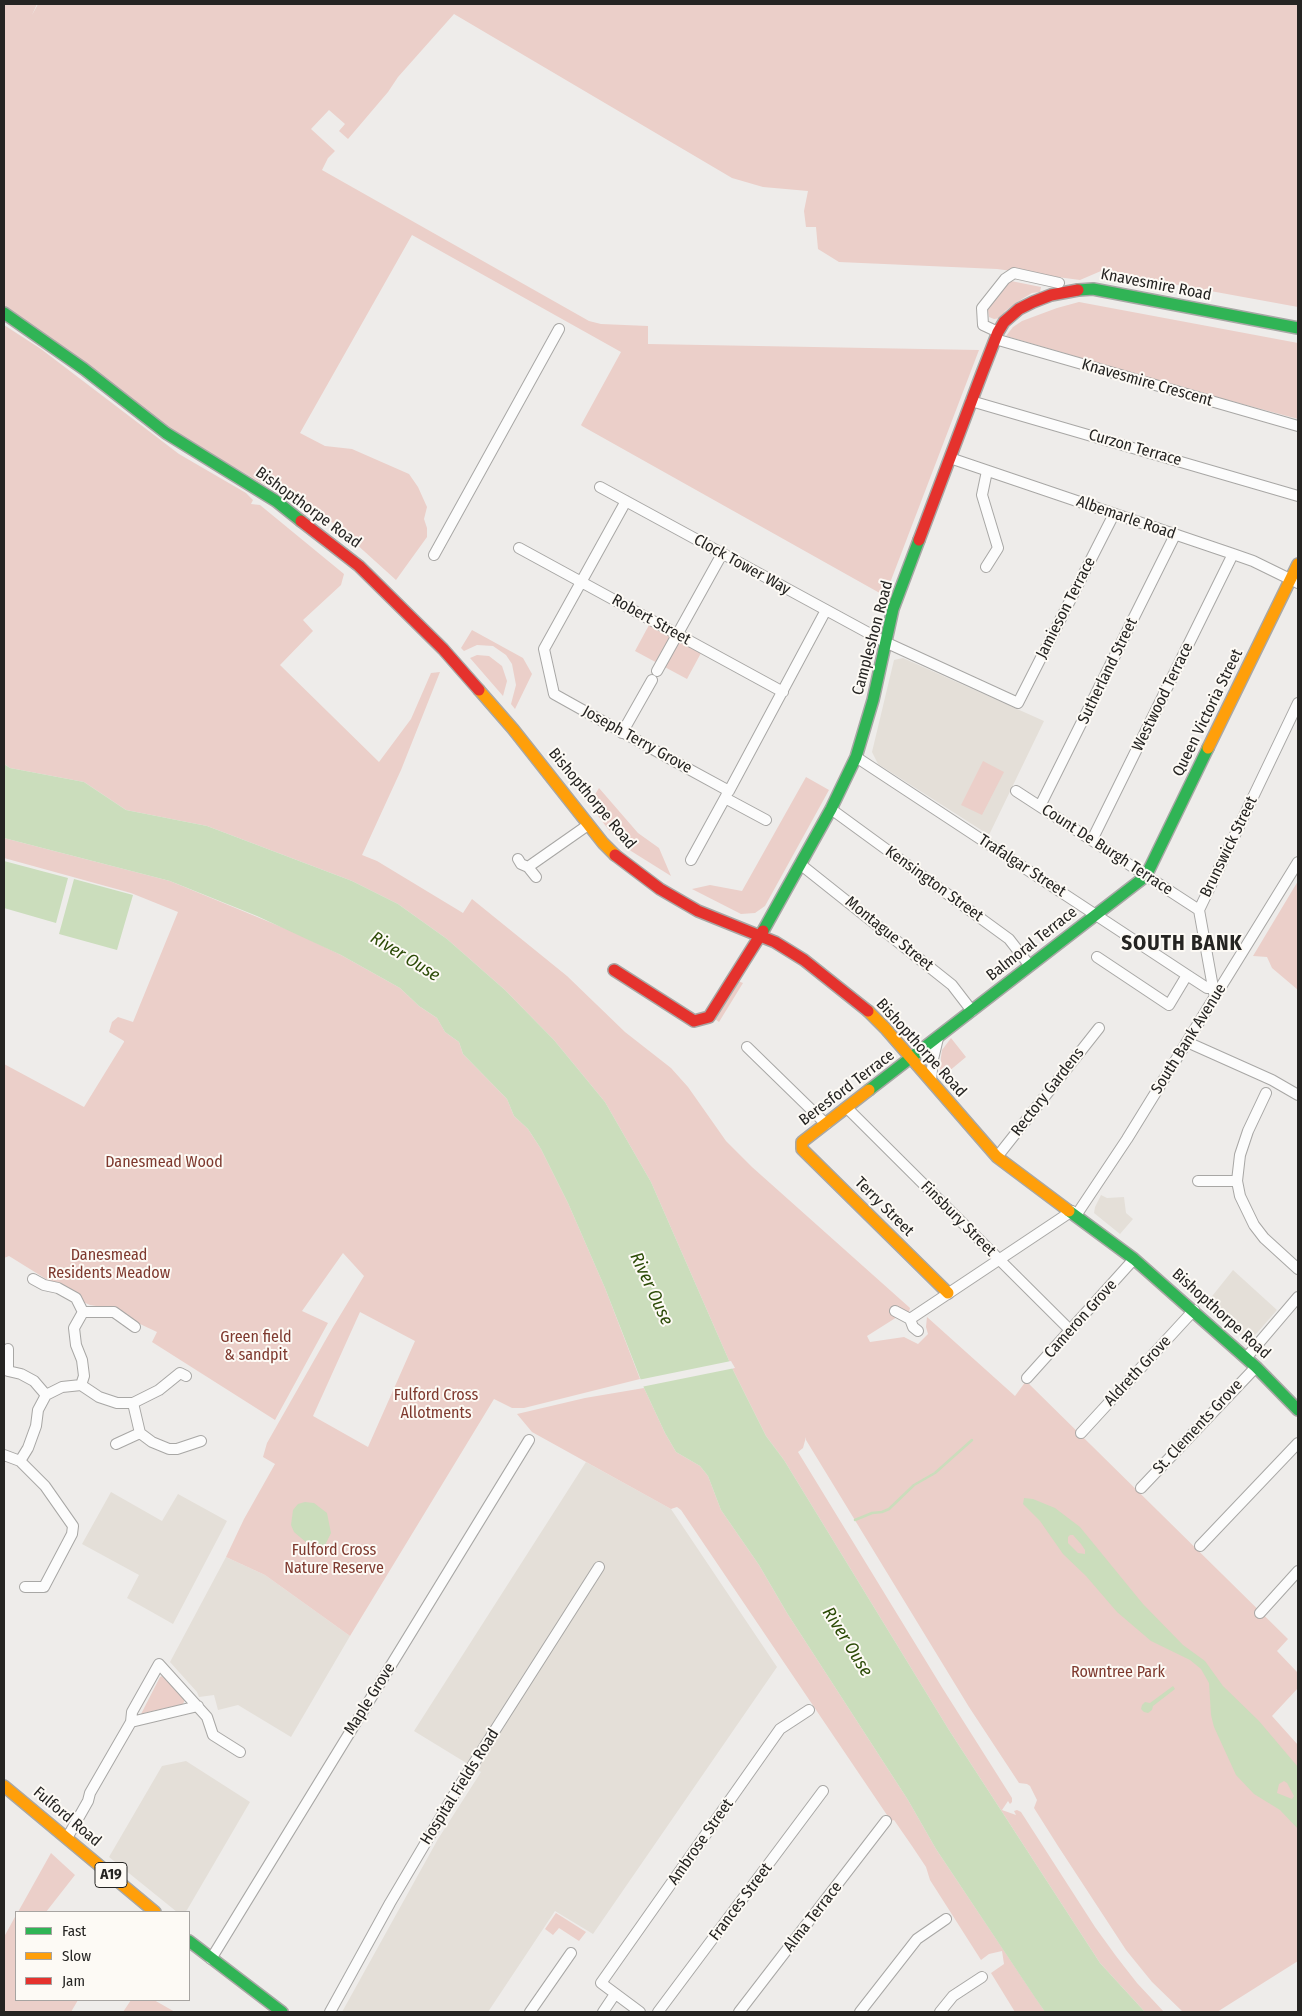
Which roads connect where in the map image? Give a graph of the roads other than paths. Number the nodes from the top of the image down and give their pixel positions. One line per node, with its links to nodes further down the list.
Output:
1 (1059, 283): 5 (street)
2 (4, 313): 37 (street, Bishopthorpe Road)
3 (1298, 328): 5 (street, Knavesmire Road)
4 (559, 329): 18 (street)
5 (997, 336): 6 (street, Campleshon Road); 7 (street, Knavesmire Crescent)
6 (971, 401): 8 (street, Campleshon Road); 11 (street, Curzon Terrace)
7 (1298, 426)
8 (950, 458): 9 (street, Albemarle Road); 25 (street, Campleshon Road)
9 (987, 471): 13 (street, Albemarle Road); 20 (street)
10 (600, 487): 12 (street, Clock Tower Way)
11 (1298, 496)
12 (626, 501): 16 (street, Clock Tower Way); 22 (street, Joseph Terry Grove)
13 (1114, 514): 14 (street, Albemarle Road); 27 (street, Jamieson Terrace)
14 (1175, 535): 17 (street, Albemarle Road); 34 (street, Sutherland Street)
15 (519, 548): 22 (street, Robert Street)
16 (722, 554): 23 (street, Clock Tower Way); 24 (street)
17 (1233, 554): 21 (street, Albemarle Road); 38 (street, Westwood Terrace)
18 (434, 555)
19 (1298, 564): 21 (street, Queen Victoria Street)
20 (986, 567)
21 (1295, 581): 44 (street, Queen Victoria Street)
22 (581, 582): 24 (street, Robert Street); 30 (street, Joseph Terry Grove)
23 (826, 610): 25 (street, Clock Tower Way); 26 (street)
24 (677, 634): 26 (street, Robert Street); 30 (street)
25 (885, 642): 27 (street, Clock Tower Way); 31 (street, Campleshon Road)
26 (783, 692): 33 (street)
27 (1018, 703)
28 (1298, 703): 29 (street, Brunswick Street)
29 (1295, 718): 46 (street, Brunswick Street)
30 (622, 733): 33 (street, Joseph Terry Grove)
31 (856, 757): 35 (street, Campleshon Road); 47 (street, Trafalgar Street)
32 (1016, 791): 34 (street, Count De Burgh Terrace)
33 (727, 794): 36 (street, Joseph Terry Grove); 40 (street)
34 (1040, 806): 38 (street, Count De Burgh Terrace)
35 (831, 809): 42 (street, Campleshon Road); 50 (street, Kensington Street)
36 (766, 820)
37 (588, 825): 43 (street); 48 (street, Bishopthorpe Road)
38 (1092, 840): 44 (street, Count De Burgh Terrace)
39 (518, 859): 43 (street)
40 (691, 860)
41 (1298, 862): 54 (street, South Bank Avenue)
42 (800, 864): 48 (street, Campleshon Road); 55 (street, Montague Street)
43 (528, 867): 45 (street)
44 (1146, 876): 46 (street, Count De Burgh Terrace); 47 (street, Balmoral Terrace)
45 (536, 877)
46 (1199, 910): 53 (street, Brunswick Street)
47 (1096, 915): 50 (street, Balmoral Terrace); 52 (street, Trafalgar Street)
48 (761, 935): 51 (street, Campleshon Road); 60 (street, Bishopthorpe Road)
49 (1097, 957): 52 (street)
50 (1030, 966): 55 (street, Balmoral Terrace)
51 (614, 970)
52 (1187, 976): 53 (street, Trafalgar Street)
53 (1213, 987): 54 (street, Brunswick Street)
54 (1214, 998): 58 (street, South Bank Avenue)
55 (972, 1011): 57 (street, Balmoral Terrace)
56 (1099, 1028): 67 (street, Rectory Gardens)
57 (938, 1038): 60 (street, Balmoral Terrace); 61 (street)
58 (1187, 1042): 63 (street); 70 (street, South Bank Avenue)
59 (747, 1046): 65 (street)
60 (911, 1059): 61 (street, Bishopthorpe Road); 64 (street, Beresford Terrace)
61 (931, 1080): 67 (street, Bishopthorpe Road)
62 (1266, 1093): 69 (street)
63 (1298, 1094)
64 (847, 1108): 65 (street, Beresford Terrace); 72 (street, Finsbury Street)
65 (826, 1124): 66 (street, Beresford Terrace)
66 (802, 1142): 75 (street, Terry Street)
67 (997, 1157): 70 (street, Bishopthorpe Road)
68 (1198, 1181): 69 (street)
69 (1237, 1181): 73 (street)
70 (1074, 1213): 71 (street, Bishopthorpe Road); 72 (street)
71 (1134, 1259): 77 (street, Bishopthorpe Road); 82 (street, Cameron Grove)
72 (999, 1260): 75 (street); 82 (street, Finsbury Street)
73 (1298, 1270)
74 (33, 1279): 79 (street)
75 (948, 1293): 80 (street)
76 (1298, 1297): 85 (street)
77 (1194, 1310): 85 (street, Bishopthorpe Road); 95 (street, Aldreth Grove)
78 (895, 1311): 80 (street)
79 (83, 1312): 81 (street); 90 (street)
80 (910, 1319): 83 (street)
81 (135, 1327)
82 (1070, 1330): 89 (street, Cameron Grove)
83 (918, 1332)
84 (8, 1349): 87 (street)
85 (1246, 1358): 86 (street, Bishopthorpe Road)
86 (1256, 1367): 93 (street, Bishopthorpe Road); 102 (street, St. Clements Grove)
87 (6, 1372): 91 (street)
88 (186, 1376): 92 (street)
89 (1027, 1378)
90 (81, 1385): 91 (street); 92 (street)
91 (46, 1395): 101 (street)
92 (133, 1403): 94 (street)
93 (1298, 1410)
94 (140, 1433): 97 (street); 99 (street)
95 (1081, 1433)
96 (529, 1440): 120 (street, Maple Grove)
97 (201, 1442)
98 (1298, 1443): 103 (street)
99 (116, 1444)
100 (4, 1455): 101 (street)
101 (20, 1461): 106 (street)
102 (1141, 1488)
103 (1200, 1546)
104 (599, 1567): 124 (street, Hospital Fields Road)
105 (1298, 1571): 107 (street)
106 (25, 1587)
107 (1260, 1613)
108 (198, 1706): 110 (street); 110 (street); 111 (street)
109 (809, 1710): 122 (street, Ambrose Street)
110 (131, 1722): 115 (street)
111 (240, 1752)
112 (4, 1786): 115 (street, Fulford Road / A19)
113 (823, 1791): 128 (street, Frances Street)
114 (886, 1820): 129 (street, Alma Terrace)
115 (67, 1838): 116 (street, Fulford Road / A19)
116 (154, 1911)
117 (946, 1920): 130 (street)
118 (190, 1942): 120 (street)
119 (572, 1952): 125 (street)
120 (211, 1959): 123 (street)
121 (982, 1977): 131 (street)
122 (616, 1994): 126 (street); 127 (street)
123 (282, 2012)
124 (330, 2012)
125 (530, 2012)
126 (603, 2012)
127 (640, 2012)
128 (658, 2012)
129 (740, 2012)
130 (860, 2012)
131 (940, 2012)

